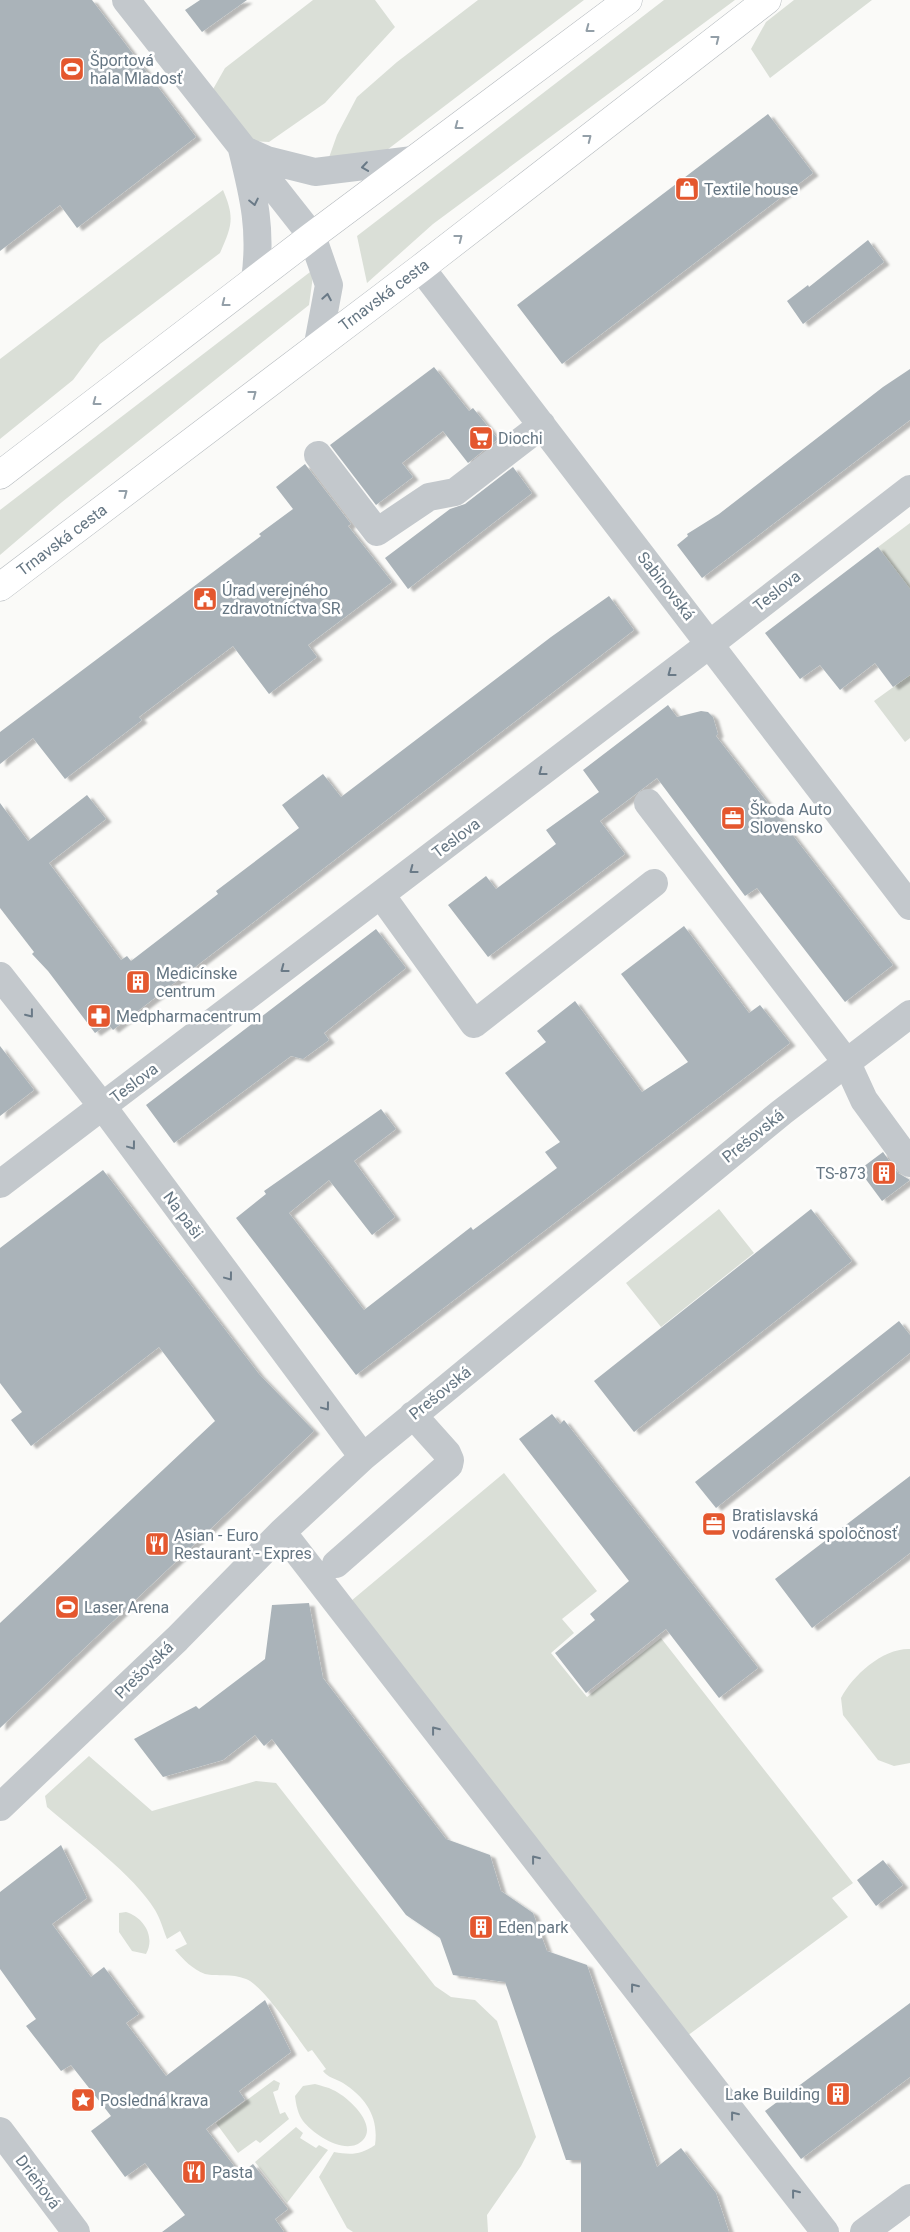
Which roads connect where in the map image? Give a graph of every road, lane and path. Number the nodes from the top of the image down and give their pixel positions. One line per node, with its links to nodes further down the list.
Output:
1 (126, 0): 4 (street)
2 (628, 0): 5 (main road, one-way to 5)
3 (766, 0): 7 (main road, Trnavská cesta, one-way to 3)
4 (242, 149): 5 (street, one-way to 4); 6 (street); 8 (street, one-way to 8)
5 (413, 160): 6 (main road)
6 (312, 236): 8 (main road); 9 (street, one-way to 6)
7 (421, 268): 9 (main road, Trnavská cesta); 10 (street, Sabinovská)
8 (255, 280): 12 (main road, one-way to 12)
9 (318, 344): 14 (main road, Trnavská cesta, one-way to 9)
10 (542, 425): 11 (street); 15 (street, Sabinovská)
11 (318, 455)
12 (0, 475)
13 (910, 489): 15 (street, Teslova)
14 (0, 587)
15 (710, 644): 18 (street, Teslova, one-way to 18); 19 (street, Sabinovská)
16 (648, 803): 22 (street)
17 (654, 883): 18 (street)
18 (381, 895): 23 (street, Teslova, one-way to 23)
19 (910, 906)
20 (0, 976): 23 (street, Na paši, one-way to 23)
21 (910, 1014): 22 (street, Prešovská)
22 (847, 1063): 24 (street); 26 (street, Prešovská)
23 (103, 1107): 25 (street, Teslova); 27 (street, Na paši, one-way to 27)
24 (910, 1162)
25 (0, 1184)
26 (413, 1415): 27 (street, Prešovská); 29 (street)
27 (363, 1457): 28 (street, Prešovská)
28 (282, 1532): 30 (street, Prešovská); 34 (street, one-way to 28)
29 (336, 1564)
30 (0, 1807)
31 (0, 2131): 33 (street, Drieňová)
32 (910, 2198): 35 (street)
33 (76, 2232)
34 (824, 2232)
35 (864, 2232)

